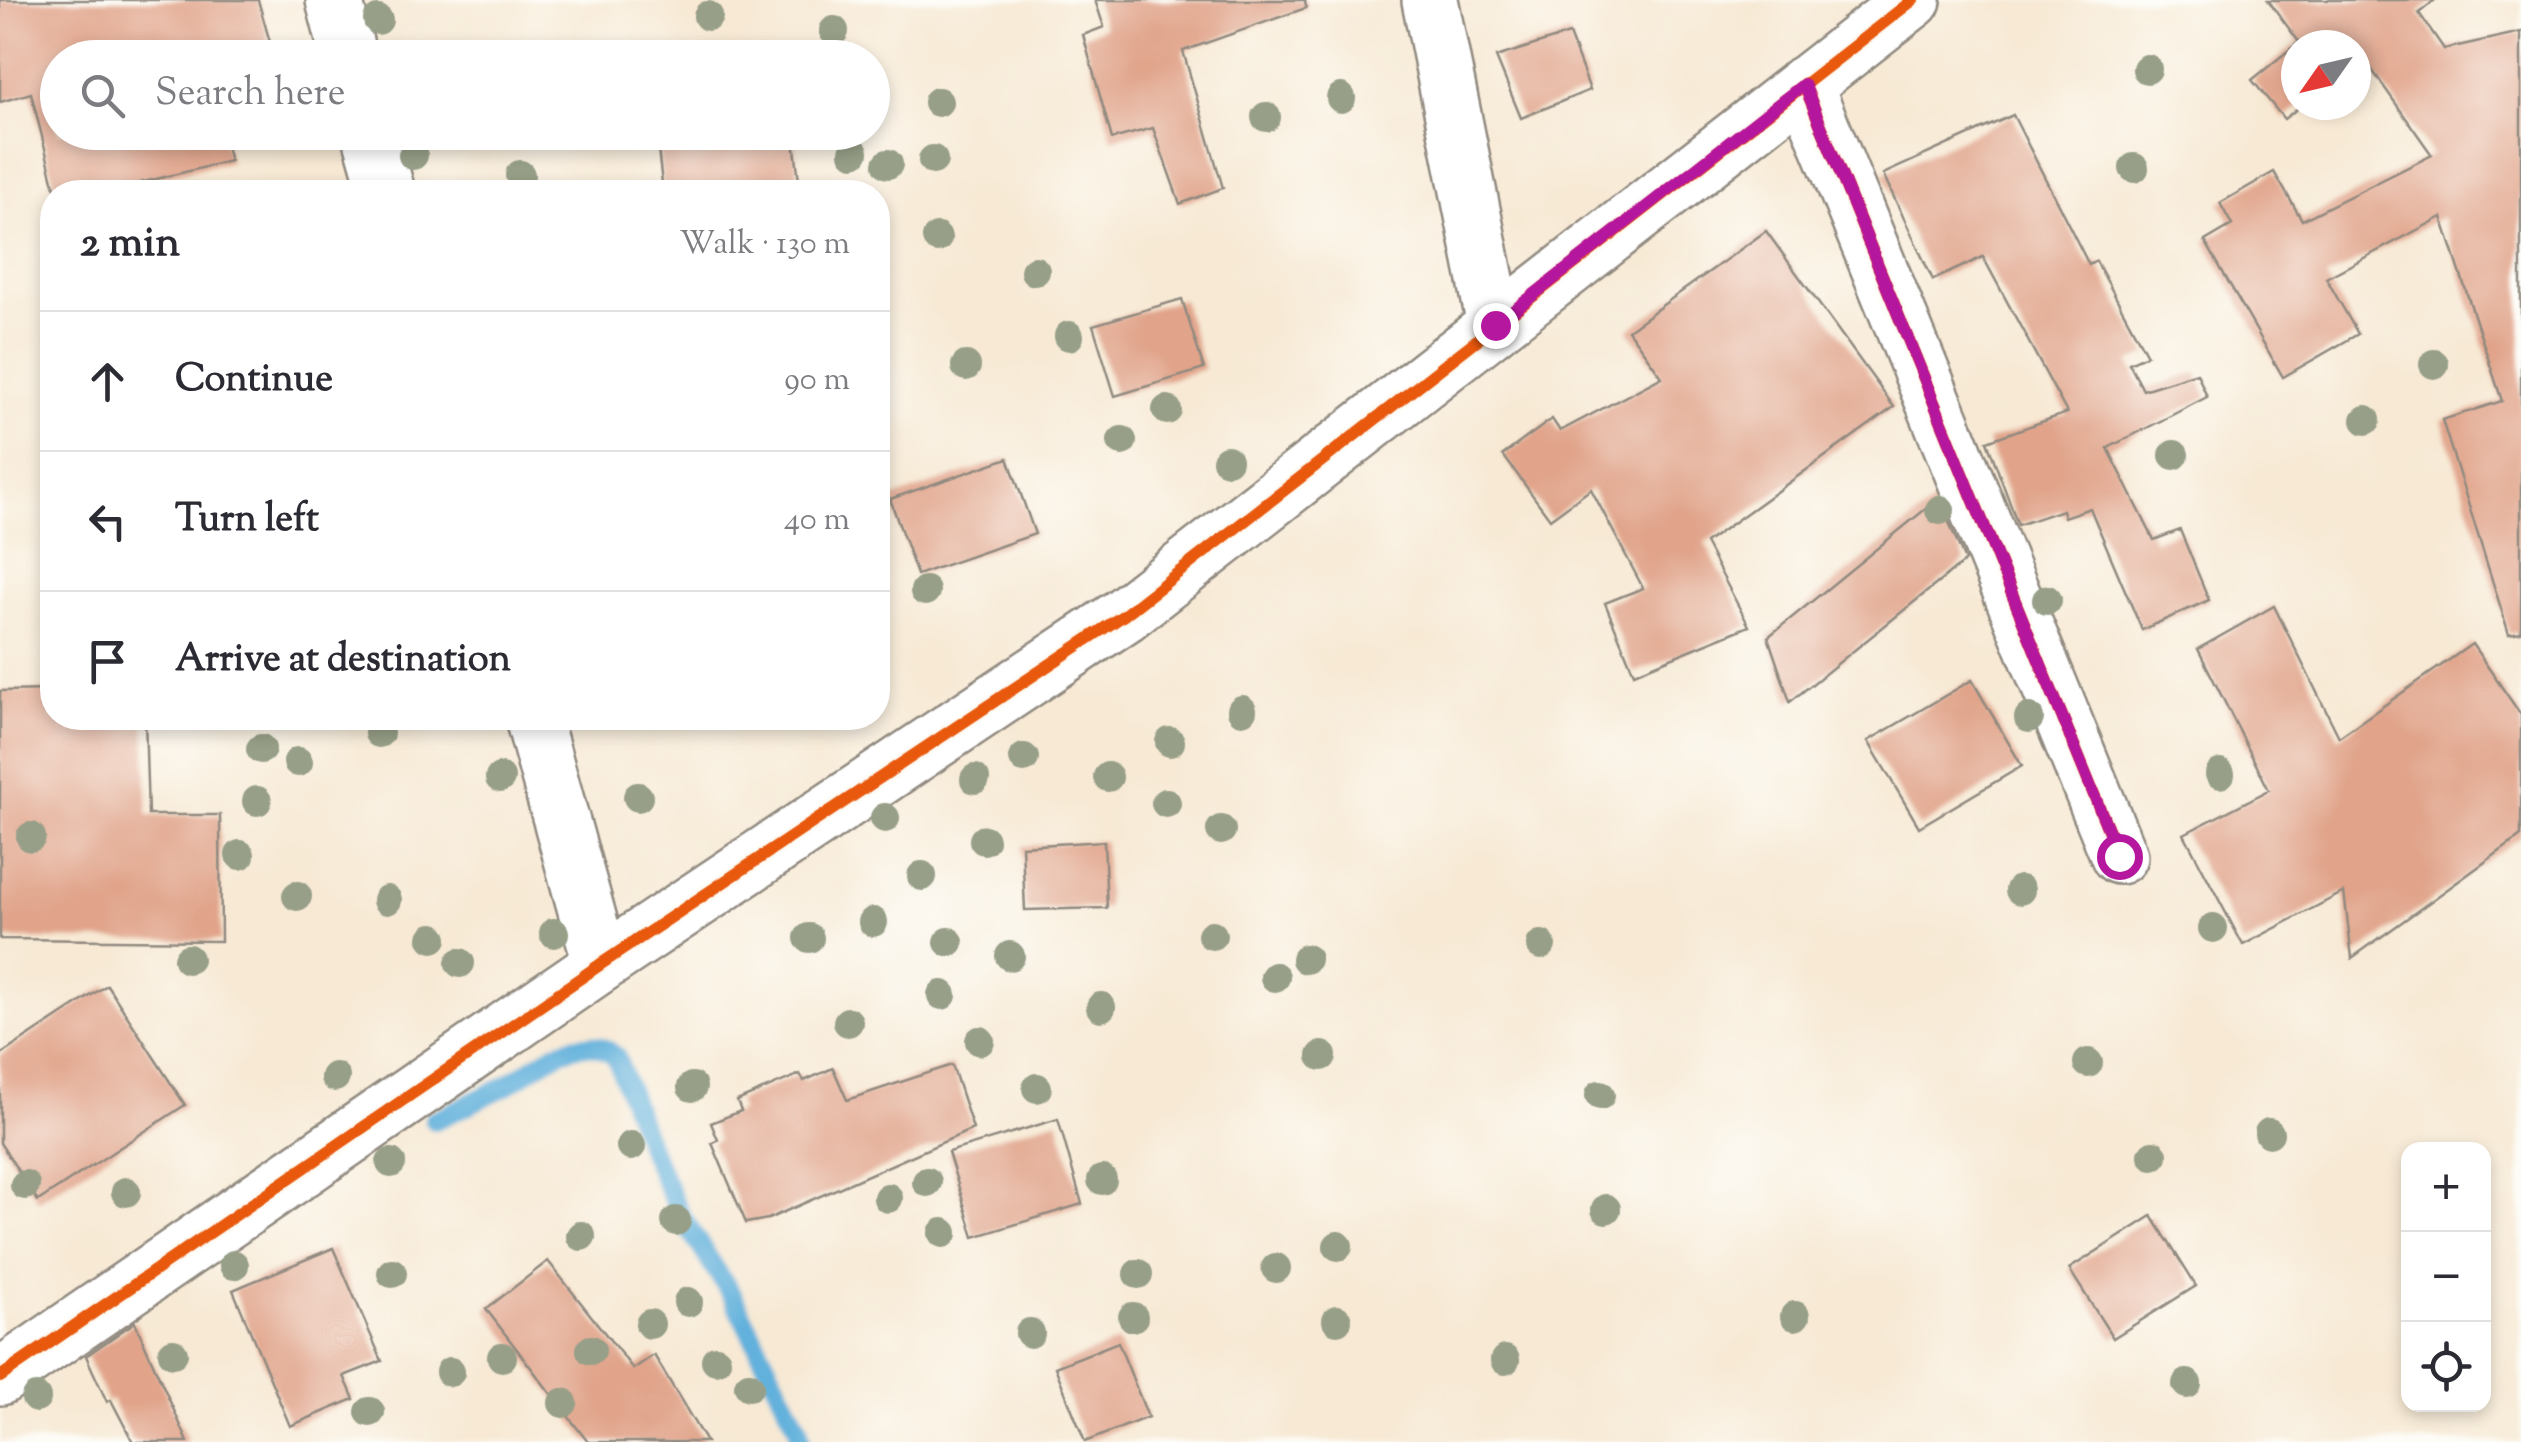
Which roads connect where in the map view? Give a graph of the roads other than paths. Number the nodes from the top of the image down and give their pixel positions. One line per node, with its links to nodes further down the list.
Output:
1 (334, 0): 4 (street)
2 (1430, 0): 8 (street)
3 (1912, 0): 5 (street)
4 (345, 40)
5 (1804, 84): 8 (street); 10 (street)
6 (375, 150): 7 (street)
7 (384, 180)
8 (1495, 325): 11 (street)
9 (536, 730): 11 (street)
10 (2119, 856)
11 (601, 964): 12 (street)
12 (0, 1376)

